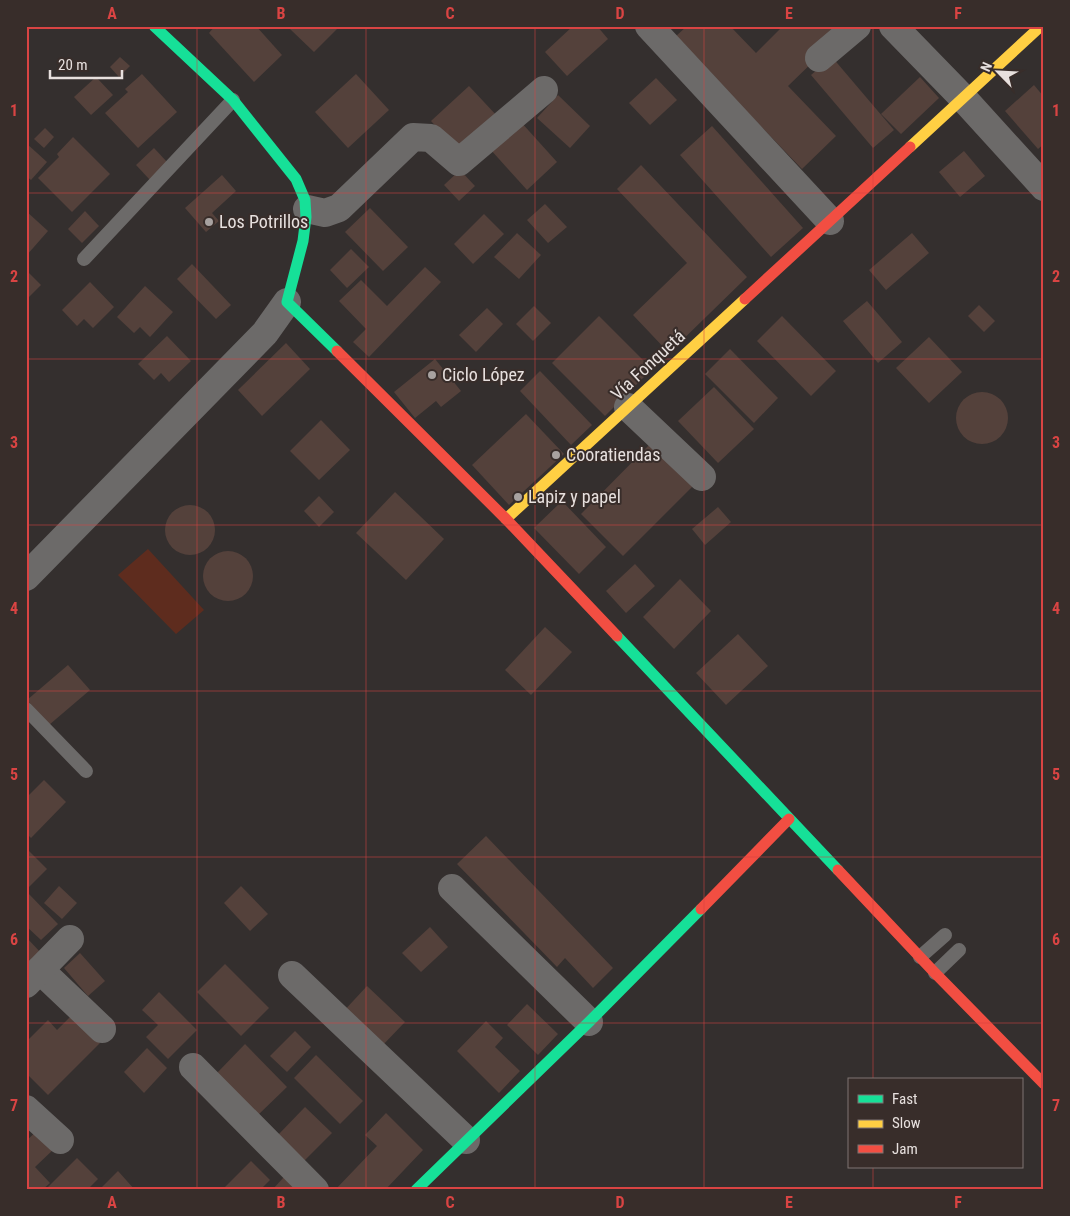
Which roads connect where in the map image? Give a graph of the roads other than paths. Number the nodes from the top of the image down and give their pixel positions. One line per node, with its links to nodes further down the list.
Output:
1 (154, 26): 9 (street)
2 (649, 26): 12 (street)
3 (857, 26): 6 (street)
4 (893, 26): 8 (street)
5 (1041, 26): 8 (street, Vía Fonquetá)
6 (819, 58)
7 (544, 90): 11 (street)
8 (963, 98): 10 (street); 12 (street, Vía Fonquetá)
9 (233, 100): 11 (street); 13 (lane)
10 (1044, 187)
11 (307, 209): 14 (street)
12 (830, 221): 15 (street, Vía Fonquetá)
13 (84, 259)
14 (287, 302): 17 (street); 18 (street)
15 (628, 407): 16 (street); 17 (street, Vía Fonquetá)
16 (702, 478)
17 (506, 519): 21 (street)
18 (26, 577)
19 (26, 709): 20 (lane)
20 (86, 771)
21 (789, 819): 26 (street); 30 (street)
22 (452, 888): 30 (street)
23 (945, 935): 26 (lane)
24 (70, 939): 29 (street)
25 (959, 950): 27 (lane)
26 (920, 957): 27 (street)
27 (935, 973): 33 (street)
28 (292, 975): 36 (street)
29 (33, 977): 31 (street)
30 (589, 1022): 36 (street)
31 (102, 1029)
32 (193, 1067): 37 (street)
33 (1044, 1084)
34 (26, 1109): 35 (street)
35 (60, 1140)
36 (466, 1140): 38 (street)
37 (315, 1190)
38 (416, 1190)

